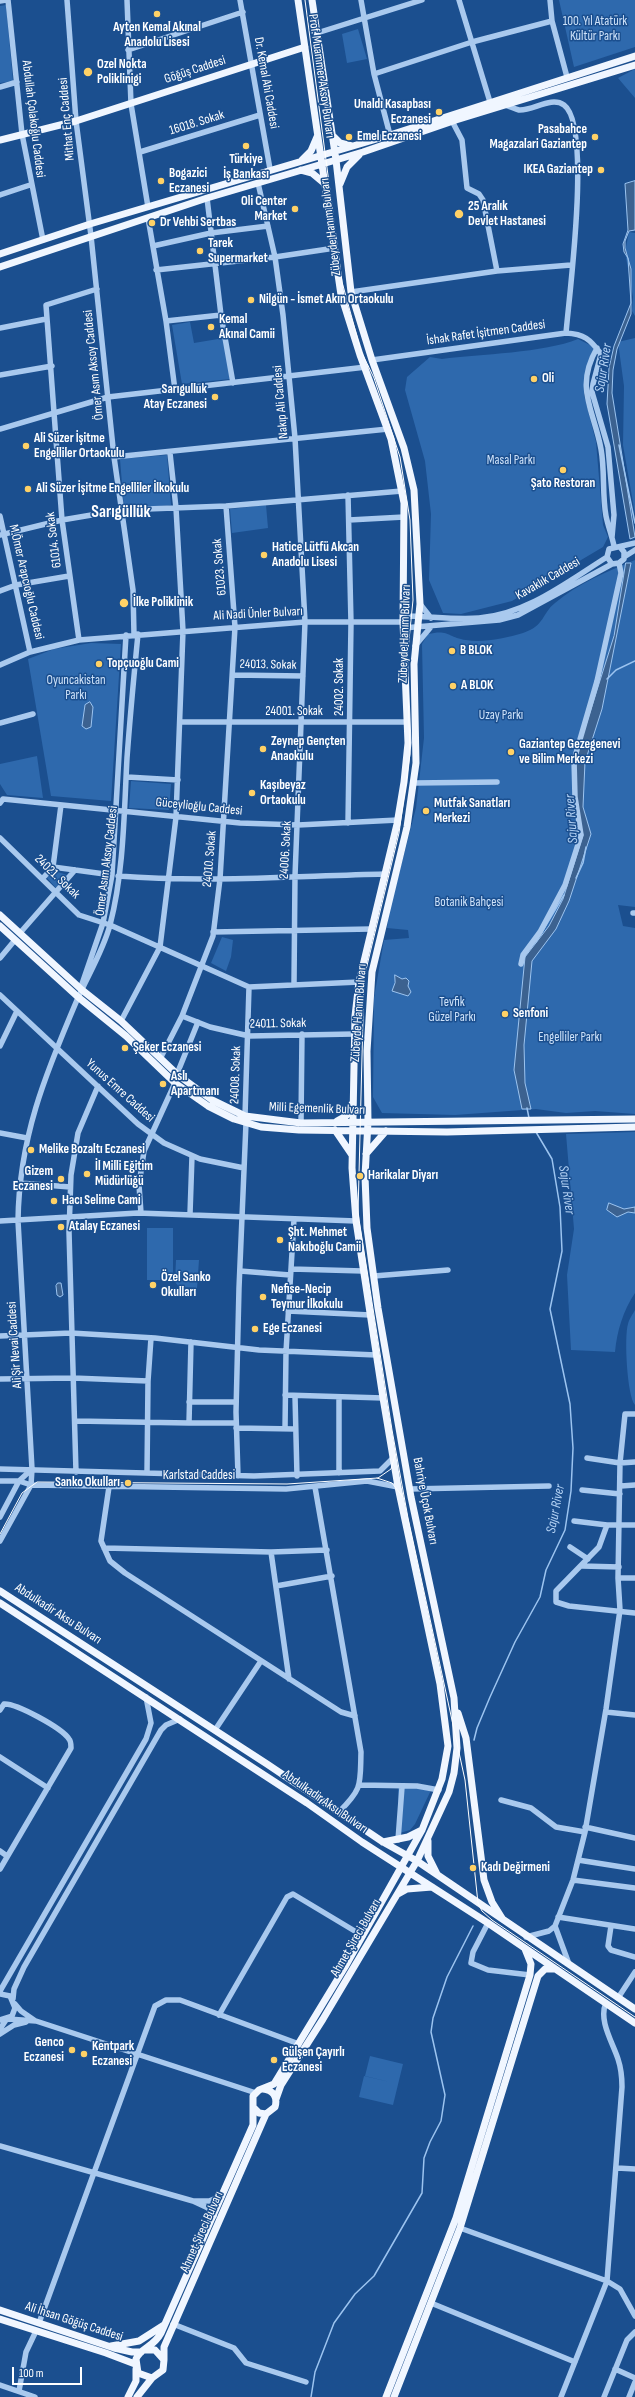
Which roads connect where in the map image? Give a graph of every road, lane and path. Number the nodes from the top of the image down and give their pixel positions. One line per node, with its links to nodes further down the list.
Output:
1 (7, 0): 11 (street); 24 (street, Abdullah Çolakoğlu Caddesi)
2 (67, 0): 30 (street, Mithat Enç Caddesi)
3 (127, 0): 18 (street)
4 (240, 0): 12 (street, Dr. Kemal Ahi Caddesi)
5 (298, 0): 17 (main road, Prof. Muammer Aksoy Bulvarı)
6 (312, 0): 15 (main road, Prof. Muammer Aksoy Bulvarı)
7 (361, 0): 13 (street)
8 (422, 0): 13 (street)
9 (458, 0): 16 (street)
10 (550, 0): 14 (street)
11 (0, 1)
12 (242, 12): 18 (street); 20 (street, Dr. Kemal Ahi Caddesi)
13 (363, 18): 15 (street); 22 (street)
14 (552, 20): 16 (street); 23 (street)
15 (317, 33): 33 (main road, Prof. Muammer Aksoy Bulvarı)
16 (472, 42): 22 (street); 26 (street)
17 (305, 47): 20 (main road, Göğüş Caddesi); 35 (main road, Prof. Muammer Aksoy Bulvarı)
18 (128, 50): 27 (street)
19 (635, 56): 23 (main road)
20 (251, 64): 27 (main road, Göğüş Caddesi); 29 (street, Dr. Kemal Ahi Caddesi)
21 (635, 65): 28 (main road)
22 (374, 74): 34 (street)
23 (567, 77): 26 (main road)
24 (17, 82): 25 (street); 32 (street, Abdullah Çolakoğlu Caddesi)
25 (0, 87)
26 (490, 102): 34 (main road)
27 (131, 104): 30 (main road, Göğüş Caddesi); 38 (street)
28 (505, 104): 31 (main road); 63 (street)
29 (260, 115): 38 (street, 16018. Sokak); 43 (street, Dr. Kemal Ahi Caddesi)
30 (76, 121): 32 (main road, Göğüş Caddesi); 53 (street, Mithat Enç Caddesi)
31 (452, 121): 39 (main road); 66 (street)
32 (22, 134): 36 (main road, Göğüş Caddesi); 46 (street, Abdullah Çolakoğlu Caddesi)
33 (332, 135): 37 (main road); 40 (main road, Prof. Muammer Aksoy Bulvarı)
34 (390, 135): 37 (main road)
35 (318, 137): 41 (main road, Prof. Muammer Aksoy Bulvarı); 42 (main road)
36 (0, 140)
37 (355, 146): 40 (main road)
38 (140, 152): 51 (street)
39 (363, 152): 40 (main road); 48 (main road)
40 (335, 156): 41 (main road); 48 (main road, Zübeyde Hanım Bulvarı)
41 (321, 160): 42 (main road); 44 (main road); 47 (main road, Zübeyde Hanım Bulvarı)
42 (301, 161): 43 (main road)
43 (270, 169): 51 (main road)
44 (301, 170): 45 (main road); 47 (main road)
45 (258, 183): 50 (main road); 54 (street, Nakıp Ali Caddesi)
46 (30, 185): 49 (street); 57 (street, Abdullah Çolakoğlu Caddesi)
47 (325, 185): 59 (main road, Zübeyde Hanım Bulvarı)
48 (339, 190): 68 (main road, Zübeyde Hanım Bulvarı)
49 (0, 195)
50 (207, 198): 52 (main road); 55 (street)
51 (148, 207): 53 (main road)
52 (148, 218): 56 (main road); 58 (street)
53 (90, 224): 56 (street, Mithat Enç Caddesi); 57 (main road)
54 (268, 226): 55 (street); 61 (street, Nakıp Ali Caddesi)
55 (211, 233): 58 (street); 62 (street)
56 (91, 236): 64 (main road); 67 (street, Ömer Asım Aksoy Caddesi)
57 (43, 240): 60 (main road)
58 (153, 246): 65 (street)
59 (335, 248): 61 (street); 76 (main road, Zübeyde Hanım Bulvarı)
60 (0, 254)
61 (275, 257): 62 (street); 78 (street, Nakıp Ali Caddesi)
62 (215, 264): 65 (street); 69 (street)
63 (571, 265): 66 (street); 73 (street)
64 (0, 267)
65 (156, 270): 71 (street)
66 (497, 271): 68 (street)
67 (97, 289): 70 (street); 81 (street, Ömer Asım Aksoy Caddesi)
68 (351, 292): 74 (main road, Zübeyde Hanım Bulvarı)
69 (221, 315): 71 (street); 79 (street)
70 (46, 319): 72 (street); 75 (street, 61014. Sokak)
71 (166, 321): 80 (street)
72 (0, 328)
73 (566, 333): 74 (street, İshak Rafet İşitmen Caddesi); 100 (street, İshak Rafet İşitmen Caddesi)
74 (372, 360): 109 (main road, Zübeyde Hanım Bulvarı)
75 (52, 366): 77 (street); 82 (street, 61014. Sokak)
76 (366, 367): 78 (street); 84 (main road, Zübeyde Hanım Bulvarı)
77 (0, 375)
78 (289, 377): 79 (street); 85 (street, Nakıp Ali Caddesi)
79 (233, 383): 80 (street)
80 (175, 390): 81 (street)
81 (108, 397): 82 (street); 87 (street, Ömer Asım Aksoy Caddesi)
82 (54, 414): 83 (street); 96 (street, 61014. Sokak)
83 (0, 429)
84 (388, 429): 85 (street); 88 (main road, Zübeyde Hanım Bulvarı)
85 (295, 438): 86 (street); 90 (street, Nakıp Ali Caddesi)
86 (170, 453): 87 (street); 92 (street)
87 (114, 457): 93 (street, Ömer Asım Aksoy Caddesi)
88 (402, 491): 89 (street); 95 (main road, Zübeyde Hanım Bulvarı)
89 (348, 496): 90 (street); 97 (street, 24002. Sokak)
90 (298, 500): 91 (street); 112 (street, Nakıp Ali Caddesi)
91 (226, 506): 92 (street); 115 (street, 61023. Sokak)
92 (176, 508): 93 (street); 118 (street)
93 (121, 510): 96 (street); 120 (street, Ömer Asım Aksoy Caddesi)
94 (0, 516): 98 (street, M.Ömer Arapcıoğlu Caddesi)
95 (404, 517): 97 (street); 113 (main road, Zübeyde Hanım Bulvarı)
96 (62, 520): 98 (street); 106 (street, 61014. Sokak)
97 (349, 520): 114 (street, 24002. Sokak)
98 (2, 534): 107 (street, M.Ömer Arapcıoğlu Caddesi)
99 (635, 543): 100 (street)
100 (617, 546): 102 (street); 103 (street)
101 (635, 550): 103 (street)
102 (607, 557): 105 (street); 111 (street, Kavaklık Caddesi)
103 (624, 557): 104 (street)
104 (619, 563): 105 (street); 168 (street)
105 (612, 564): 116 (street, Kavaklık Caddesi)
106 (69, 576): 107 (street); 121 (street, 61014. Sokak)
107 (16, 586): 108 (street); 123 (street, M.Ömer Arapcıoğlu Caddesi)
108 (0, 590)
109 (420, 604): 110 (main road, Zübeyde Hanım Bulvarı); 111 (street)
110 (419, 617): 111 (street, Kavaklık Caddesi); 113 (street, Kavaklık Caddesi); 117 (main road, Zübeyde Hanım Bulvarı)
111 (431, 618)
112 (306, 622): 114 (street, Ali Nadi Ünler Bulvarı); 115 (street, Ali Nadi Ünler Bulvarı); 126 (street, 24006. Sokak)
113 (403, 622): 114 (street, Ali Nadi Ünler Bulvarı); 117 (street, Kavaklık Caddesi); 131 (main road, Zübeyde Hanım Bulvarı)
114 (351, 623): 130 (street, 24002. Sokak)
115 (235, 627): 118 (street, Ali Nadi Ünler Bulvarı); 125 (street, 24010. Sokak)
116 (430, 628): 117 (street, Kavaklık Caddesi); 122 (street)
117 (418, 629): 122 (main road, Zübeyde Hanım Bulvarı)
118 (182, 630): 120 (street, Ali Nadi Ünler Bulvarı); 128 (street)
119 (126, 635): 120 (street, Ali Nadi Ünler Bulvarı); 121 (street, Ali Nadi Ünler Bulvarı); 140 (street, Ömer Asım Aksoy Caddesi)
120 (136, 635): 134 (street, Ömer Asım Aksoy Caddesi)
121 (79, 640): 123 (street, Ali Nadi Ünler Bulvarı)
122 (415, 646): 137 (main road, Zübeyde Hanım Bulvarı)
123 (30, 652): 124 (street, Ali Nadi Ünler Bulvarı)
124 (0, 665)
125 (233, 675): 126 (street, 24013. Sokak); 133 (street, 24010. Sokak)
126 (304, 676): 129 (street, 24006. Sokak)
127 (33, 714): 132 (street)
128 (180, 722): 133 (street, 24001. Sokak); 135 (street)
129 (301, 722): 130 (street, 24001. Sokak); 133 (street, 24001. Sokak); 146 (street, 24006. Sokak)
130 (351, 722): 131 (street, 24001. Sokak); 145 (street, 24002. Sokak)
131 (407, 722): 143 (main road, Zübeyde Hanım Bulvarı)
132 (0, 723)
133 (230, 723): 144 (street, 24010. Sokak)
134 (127, 777): 135 (street); 141 (street, Ömer Asım Aksoy Caddesi)
135 (178, 780): 142 (street)
136 (497, 782): 137 (street)
137 (414, 783): 189 (main road, Zübeyde Hanım Bulvarı)
138 (1, 799): 139 (street, Güceylioğlu Caddesi)
139 (61, 804): 140 (street, Güceylioğlu Caddesi); 148 (street)
140 (116, 810): 141 (street, Güceylioğlu Caddesi); 151 (street, Ömer Asım Aksoy Caddesi)
141 (124, 810): 142 (street, Güceylioğlu Caddesi); 151 (street, Ömer Asım Aksoy Caddesi)
142 (176, 817): 144 (street, Güceylioğlu Caddesi); 154 (street)
143 (398, 820): 145 (street, Güceylioğlu Caddesi); 150 (main road, Zübeyde Hanım Bulvarı)
144 (224, 822): 146 (street, Güceylioğlu Caddesi); 155 (street, 24010. Sokak)
145 (348, 823): 146 (street, Güceylioğlu Caddesi)
146 (298, 825): 152 (street, 24006. Sokak)
147 (0, 838): 153 (street, 24021. Sokak)
148 (53, 866): 149 (street); 153 (street)
149 (75, 870): 151 (street); 156 (street)
150 (385, 874): 152 (street); 161 (main road, Zübeyde Hanım Bulvarı)
151 (115, 875): 154 (street); 158 (street, Ömer Asım Aksoy Caddesi); 159 (street, Ömer Asım Aksoy Caddesi)
152 (295, 876): 155 (street); 162 (street, 24006. Sokak)
153 (43, 878): 156 (street, 24021. Sokak)
154 (170, 878): 155 (street); 166 (street)
155 (220, 879): 163 (street, 24010. Sokak)
156 (57, 891): 158 (street, 24021. Sokak); 164 (street)
157 (0, 915): 164 (main road, Milli Egemenlik Bulvarı)
158 (103, 923): 159 (street, 24021. Sokak); 173 (street, Ömer Asım Aksoy Caddesi)
159 (110, 925): 166 (street, 24021. Sokak); 173 (street, Ömer Asım Aksoy Caddesi)
160 (0, 926): 165 (main road, Milli Egemenlik Bulvarı)
161 (371, 929): 162 (street); 170 (main road, Zübeyde Hanım Bulvarı)
162 (294, 930): 163 (street); 171 (street, 24006. Sokak)
163 (213, 932): 169 (street, 24010. Sokak)
164 (20, 933): 173 (main road, Milli Egemenlik Bulvarı)
165 (15, 940): 167 (street); 173 (main road, Milli Egemenlik Bulvarı)
166 (160, 948): 169 (street, 24021. Sokak); 177 (street)
167 (0, 958)
168 (521, 964)
169 (201, 966): 172 (street, 24021. Sokak); 176 (street, 24010. Sokak)
170 (359, 982): 171 (street); 180 (main road, Zübeyde Hanım Bulvarı)
171 (294, 984): 172 (street)
172 (249, 987): 181 (street, 24008. Sokak)
173 (80, 994): 177 (main road, Milli Egemenlik Bulvarı); 183 (street, Ali Şir Nevai Caddesi); 186 (main road, Milli Egemenlik Bulvarı)
174 (0, 995): 175 (street, Yunus Emre Caddesi)
175 (17, 1011): 182 (street); 183 (street, Yunus Emre Caddesi)
176 (182, 1016): 178 (street, 24011. Sokak); 184 (street, 24010. Sokak)
177 (121, 1021): 184 (main road, Milli Egemenlik Bulvarı)
178 (198, 1022): 181 (street, 24011. Sokak); 185 (street)
179 (302, 1034): 180 (street, 24011. Sokak); 181 (street, 24011. Sokak); 195 (street)
180 (354, 1034): 188 (main road, Zübeyde Hanım Bulvarı)
181 (249, 1036): 191 (street, 24008. Sokak)
182 (0, 1046)
183 (56, 1048): 187 (street, Yunus Emre Caddesi); 204 (street, Ali Şir Nevai Caddesi)
184 (161, 1057): 185 (main road, Milli Egemenlik Bulvarı)
185 (177, 1074): 191 (main road, Milli Egemenlik Bulvarı)
186 (175, 1083): 191 (main road, Milli Egemenlik Bulvarı); 203 (street)
187 (98, 1086): 203 (street, Yunus Emre Caddesi); 210 (street)
188 (353, 1102): 192 (main road); 193 (main road, Zübeyde Hanım Bulvarı)
189 (367, 1112): 194 (main road, Zübeyde Hanım Bulvarı); 196 (main road)
190 (635, 1119): 196 (main road, Milli Egemenlik Bulvarı)
191 (246, 1120): 195 (main road, Milli Egemenlik Bulvarı); 198 (main road, Milli Egemenlik Bulvarı); 208 (street, 24008. Sokak)
192 (335, 1122): 193 (main road, Milli Egemenlik Bulvarı); 195 (main road, Milli Egemenlik Bulvarı)
193 (352, 1122): 194 (main road, Milli Egemenlik Bulvarı); 199 (main road, Bahriye Üçok Bulvarı)
194 (368, 1122): 196 (main road, Milli Egemenlik Bulvarı); 200 (main road, Bahriye Üçok Bulvarı)
195 (301, 1123)
196 (382, 1123)
197 (635, 1127): 201 (main road, Milli Egemenlik Bulvarı)
198 (335, 1130): 199 (main road, Milli Egemenlik Bulvarı); 205 (main road)
199 (352, 1130): 200 (main road, Milli Egemenlik Bulvarı); 205 (main road, Bahriye Üçok Bulvarı)
200 (367, 1130): 201 (main road, Milli Egemenlik Bulvarı); 206 (main road, Bahriye Üçok Bulvarı)
201 (386, 1131): 206 (main road)
202 (0, 1133): 204 (street)
203 (152, 1134): 207 (street, Yunus Emre Caddesi); 211 (street)
204 (27, 1138): 209 (street, Ali Şir Nevai Caddesi)
205 (352, 1155): 218 (main road, Bahriye Üçok Bulvarı)
206 (366, 1155): 223 (main road, Bahriye Üçok Bulvarı)
207 (192, 1156): 208 (street, Yunus Emre Caddesi); 212 (street)
208 (244, 1168): 214 (street, 24008. Sokak)
209 (20, 1182): 210 (street); 217 (street, Ali Şir Nevai Caddesi)
210 (70, 1187): 213 (street)
211 (141, 1213): 212 (street); 213 (street)
212 (190, 1214): 214 (street)
213 (69, 1218): 217 (street); 226 (street)
214 (242, 1218): 215 (street); 220 (street, 24008. Sokak)
215 (294, 1219): 218 (street); 222 (street)
216 (0, 1221): 217 (street)
217 (18, 1221): 227 (street, Ali Şir Nevai Caddesi)
218 (356, 1221): 221 (main road, Bahriye Üçok Bulvarı)
219 (448, 1270): 223 (street)
220 (240, 1271): 222 (street); 231 (street, 24008. Sokak)
221 (363, 1271): 222 (street); 225 (main road, Bahriye Üçok Bulvarı)
222 (290, 1272): 224 (street)
223 (374, 1276): 271 (main road, Bahriye Üçok Bulvarı)
224 (288, 1311): 225 (street); 232 (street)
225 (370, 1315): 233 (main road, Bahriye Üçok Bulvarı)
226 (71, 1333): 227 (street); 229 (street); 235 (street)
227 (25, 1334): 228 (street); 234 (street, Ali Şir Nevai Caddesi)
228 (0, 1336)
229 (151, 1338): 230 (street); 237 (street)
230 (191, 1342): 231 (street); 242 (street)
231 (238, 1348): 232 (street); 243 (street, 24008. Sokak)
232 (286, 1352): 233 (street); 238 (street)
233 (376, 1355): 241 (main road, Bahriye Üçok Bulvarı)
234 (28, 1378): 235 (street); 236 (street); 255 (street, Ali Şir Nevai Caddesi)
235 (73, 1378): 237 (street); 245 (street)
236 (0, 1379)
237 (148, 1381): 246 (street)
238 (285, 1395): 239 (street); 249 (street)
239 (295, 1396): 240 (street); 250 (street)
240 (339, 1397): 241 (street); 259 (street)
241 (383, 1398): 251 (main road, Bahriye Üçok Bulvarı)
242 (189, 1402): 243 (street); 247 (street)
243 (236, 1402): 248 (street, 24008. Sokak)
244 (635, 1414): 254 (street)
245 (75, 1421): 246 (street); 257 (street)
246 (147, 1422): 247 (street); 258 (street)
247 (189, 1423): 248 (street)
248 (236, 1426): 249 (street); 260 (street, 24008. Sokak)
249 (285, 1429): 250 (street)
250 (296, 1429): 261 (street)
251 (393, 1458): 259 (street, Karlstad Caddesi); 270 (main road, Bahriye Üçok Bulvarı)
252 (587, 1458): 254 (street)
253 (635, 1462): 254 (street)
254 (620, 1463): 267 (street)
255 (32, 1469): 256 (street, Karlstad Caddesi); 257 (street, Karlstad Caddesi); 263 (street); 264 (street, Ali Şir Nevai Caddesi)
256 (0, 1470)
257 (76, 1472): 258 (street, Karlstad Caddesi)
258 (147, 1474): 260 (street, Karlstad Caddesi)
259 (339, 1474): 261 (street, Karlstad Caddesi)
260 (238, 1476): 261 (street, Karlstad Caddesi)
261 (297, 1476)
262 (0, 1481): 263 (street, Karlstad Caddesi)
263 (19, 1482): 264 (street, Karlstad Caddesi); 274 (street)
264 (31, 1485): 268 (street, Karlstad Caddesi); 279 (street)
265 (635, 1485): 267 (street)
266 (549, 1486): 271 (street)
267 (620, 1486): 273 (street)
268 (109, 1487): 269 (street, Karlstad Caddesi); 281 (street)
269 (316, 1487): 270 (street, Karlstad Caddesi); 282 (street)
270 (398, 1487): 311 (main road, Bahriye Üçok Bulvarı)
271 (410, 1489): 298 (main road, Bahriye Üçok Bulvarı)
272 (582, 1490): 273 (street)
273 (620, 1494): 278 (street)
274 (0, 1517)
275 (574, 1522): 276 (street)
276 (607, 1525): 278 (street); 284 (street)
277 (635, 1525): 278 (street)
278 (620, 1526): 286 (street)
279 (0, 1541)
280 (570, 1547): 284 (street)
281 (104, 1548): 283 (street); 295 (street)
282 (327, 1550): 283 (street); 287 (street)
283 (271, 1552): 290 (street)
284 (588, 1558): 285 (street)
285 (582, 1566): 286 (street); 293 (street)
286 (619, 1567): 288 (street)
287 (332, 1576): 290 (street); 302 (street)
288 (618, 1578): 289 (street); 293 (street)
289 (635, 1578)
290 (276, 1586): 296 (street)
291 (2, 1592): 304 (main road, Abdulkadir Aksu Bulvarı)
292 (0, 1603): 297 (main road, Abdulkadir Aksu Bulvarı)
293 (620, 1610): 294 (street); 300 (street)
294 (635, 1613)
295 (260, 1661): 296 (street); 304 (street)
296 (289, 1679): 302 (street)
297 (146, 1697): 303 (main road, Abdulkadir Aksu Bulvarı); 305 (street)
298 (454, 1698): 316 (main road, Bahriye Üçok Bulvarı); 335 (main road)
299 (0, 1710): 310 (street)
300 (606, 1712): 301 (street); 315 (street)
301 (635, 1715)
302 (356, 1716): 308 (street)
303 (180, 1719): 306 (street); 325 (main road, Abdulkadir Aksu Bulvarı)
304 (216, 1730): 313 (main road, Abdulkadir Aksu Bulvarı)
305 (148, 1734): 306 (street); 349 (street)
306 (156, 1738): 350 (street)
307 (0, 1757): 310 (street)
308 (360, 1785): 309 (street); 313 (street)
309 (402, 1787): 311 (street); 318 (street)
310 (48, 1788): 321 (street)
311 (439, 1790): 314 (main road, Bahriye Üçok Bulvarı)
312 (501, 1800): 315 (street)
313 (339, 1812): 319 (main road, Abdulkadir Aksu Bulvarı)
314 (422, 1830): 318 (main road); 322 (main road, Bahriye Üçok Bulvarı)
315 (585, 1830): 317 (street); 323 (street)
316 (428, 1838): 324 (main road, Bahriye Üçok Bulvarı); 329 (main road)
317 (635, 1838)
318 (398, 1840): 319 (main road)
319 (383, 1842): 322 (main road, Abdulkadir Aksu Bulvarı)
320 (0, 1851): 321 (street)
321 (7, 1856): 326 (street)
322 (407, 1856): 324 (main road, Abdulkadir Aksu Bulvarı); 325 (main road, Bahriye Üçok Bulvarı)
323 (578, 1860): 327 (street); 330 (street)
324 (417, 1861): 328 (main road, Bahriye Üçok Bulvarı); 329 (main road, Abdulkadir Aksu Bulvarı)
325 (400, 1868): 328 (main road, Abdulkadir Aksu Bulvarı); 340 (main road, Bahriye Üçok Bulvarı)
326 (0, 1869)
327 (635, 1869)
328 (410, 1873): 331 (main road, Abdulkadir Aksu Bulvarı); 333 (main road, Ahmet Şireci Bulvarı)
329 (440, 1878): 335 (main road, Abdulkadir Aksu Bulvarı)
330 (573, 1880): 332 (street); 334 (street)
331 (432, 1887): 333 (main road); 336 (main road, Abdulkadir Aksu Bulvarı)
332 (635, 1888)
333 (394, 1897): 366 (main road, Ahmet Şireci Bulvarı)
334 (558, 1917): 337 (street); 338 (street)
335 (504, 1921): 341 (main road, Abdulkadir Aksu Bulvarı)
336 (488, 1923): 342 (main road, Abdulkadir Aksu Bulvarı); 347 (street)
337 (555, 1926): 341 (street); 344 (street)
338 (611, 1926): 339 (street); 343 (street)
339 (635, 1929)
340 (363, 1936): 356 (street); 362 (main road, Bahriye Üçok Bulvarı)
341 (526, 1937): 344 (main road, Abdulkadir Aksu Bulvarı)
342 (525, 1949): 345 (main road, Abdulkadir Aksu Bulvarı); 347 (main road)
343 (635, 1957)
344 (569, 1964): 352 (main road, Abdulkadir Aksu Bulvarı)
345 (556, 1969): 346 (main road); 354 (main road, Abdulkadir Aksu Bulvarı)
346 (540, 1971): 347 (main road); 376 (main road)
347 (530, 1972): 402 (main road)
348 (635, 1972): 352 (street)
349 (12, 1973): 350 (street); 351 (street)
350 (19, 1977): 353 (street)
351 (0, 1993): 353 (street)
352 (618, 1998): 355 (main road, Abdulkadir Aksu Bulvarı)
353 (14, 2001): 357 (street); 358 (street)
354 (606, 2003): 359 (main road, Abdulkadir Aksu Bulvarı); 370 (street)
355 (635, 2009)
356 (219, 2014): 362 (street); 363 (street)
357 (5, 2020): 358 (street); 360 (street)
358 (36, 2021): 361 (street); 363 (street)
359 (635, 2023)
360 (0, 2029)
361 (0, 2034)
362 (299, 2044): 364 (main road, Bahriye Üçok Bulvarı)
363 (136, 2053): 365 (street); 372 (street)
364 (263, 2089): 365 (main road); 366 (main road)
365 (256, 2093): 367 (main road)
366 (276, 2099): 368 (main road)
367 (253, 2107): 368 (main road); 373 (main road)
368 (266, 2114): 384 (main road, Ahmet Şireci Bulvarı)
369 (0, 2146): 372 (street)
370 (617, 2168): 371 (street); 377 (street)
371 (635, 2169)
372 (94, 2172): 374 (street); 382 (street)
373 (224, 2194): 374 (street); 375 (main road)
374 (193, 2200): 375 (street)
375 (214, 2216): 383 (main road)
376 (460, 2228): 377 (street); 378 (main road)
377 (607, 2281): 380 (street); 390 (street)
378 (431, 2303): 390 (street); 403 (main road)
379 (0, 2310): 382 (main road, Ali İhsan Göğüş Caddesi)
380 (635, 2316)
381 (0, 2319): 385 (main road, Ali İhsan Göğüş Caddesi)
382 (39, 2323): 387 (main road, Ali İhsan Göğüş Caddesi)
383 (165, 2323): 387 (main road); 388 (main road)
384 (173, 2324): 389 (main road, Ahmet Şireci Bulvarı); 395 (street)
385 (36, 2331): 391 (main road, Ali İhsan Göğüş Caddesi); 398 (street)
386 (635, 2332): 392 (street)
387 (107, 2346): 388 (main road, Ali İhsan Göğüş Caddesi)
388 (143, 2351): 389 (main road); 391 (main road)
389 (164, 2360): 393 (main road)
390 (575, 2362): 404 (street)
391 (135, 2367): 393 (main road); 400 (main road)
392 (615, 2369): 394 (street); 405 (street)
393 (152, 2378): 401 (main road)
394 (635, 2378)
395 (306, 2382)
396 (635, 2382): 406 (street)
397 (0, 2385): 398 (street)
398 (19, 2391): 399 (street)
399 (35, 2397)
400 (128, 2397)
401 (137, 2397)
402 (386, 2397)
403 (394, 2397)
404 (561, 2397)
405 (604, 2397)
406 (629, 2397)

